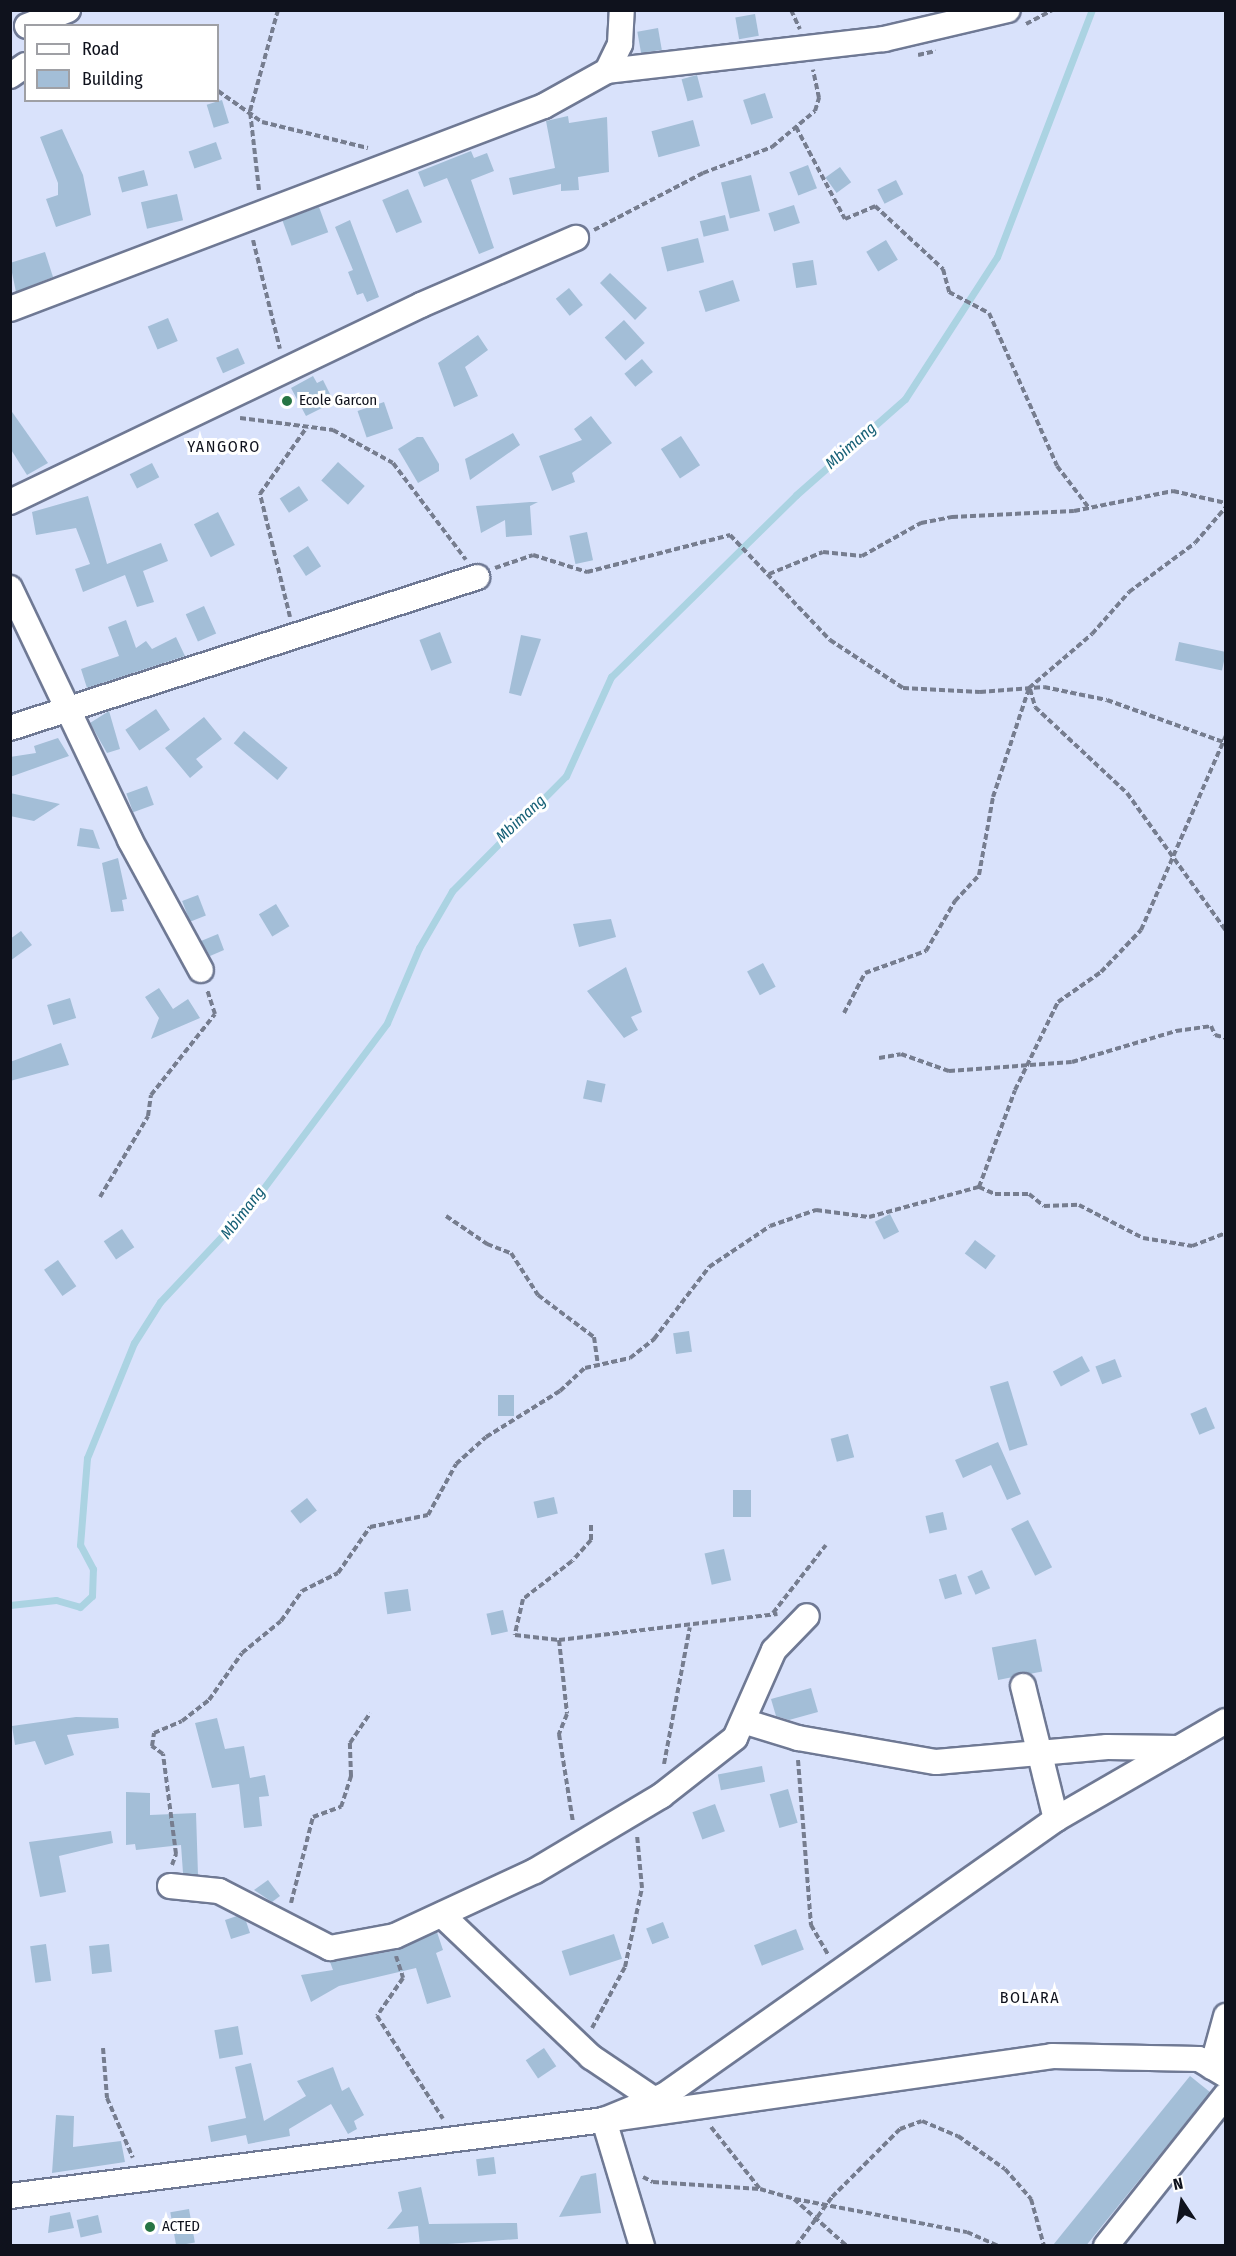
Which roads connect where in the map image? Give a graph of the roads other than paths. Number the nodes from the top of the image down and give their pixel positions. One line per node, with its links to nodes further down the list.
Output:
1 (68, 10): 5 (street)
2 (87, 10): 6 (street)
3 (622, 10): 8 (street)
4 (1008, 10): 8 (street)
5 (31, 24)
6 (73, 24)
7 (24, 66): 9 (street)
8 (607, 71): 11 (street)
9 (10, 76)
10 (576, 238): 12 (street)
11 (10, 309)
12 (10, 502)
13 (477, 577): 15 (street)
14 (10, 588): 15 (street)
15 (66, 711): 16 (street); 17 (street)
16 (10, 728)
17 (201, 970)
18 (807, 1616): 20 (street)
19 (1023, 1686): 23 (street)
20 (743, 1721): 23 (street); 26 (street)
21 (1226, 1721): 22 (street)
22 (1179, 1748): 23 (street); 24 (street)
23 (1038, 1754): 24 (street)
24 (1056, 1819): 30 (street)
25 (170, 1887): 26 (street)
26 (442, 1915): 30 (street)
27 (1226, 2016): 28 (street)
28 (1219, 2071): 30 (street)
29 (1226, 2095): 34 (street)
30 (666, 2103): 31 (street)
31 (604, 2121): 32 (street); 33 (street)
32 (10, 2196)
33 (642, 2246)
34 (1106, 2246)

